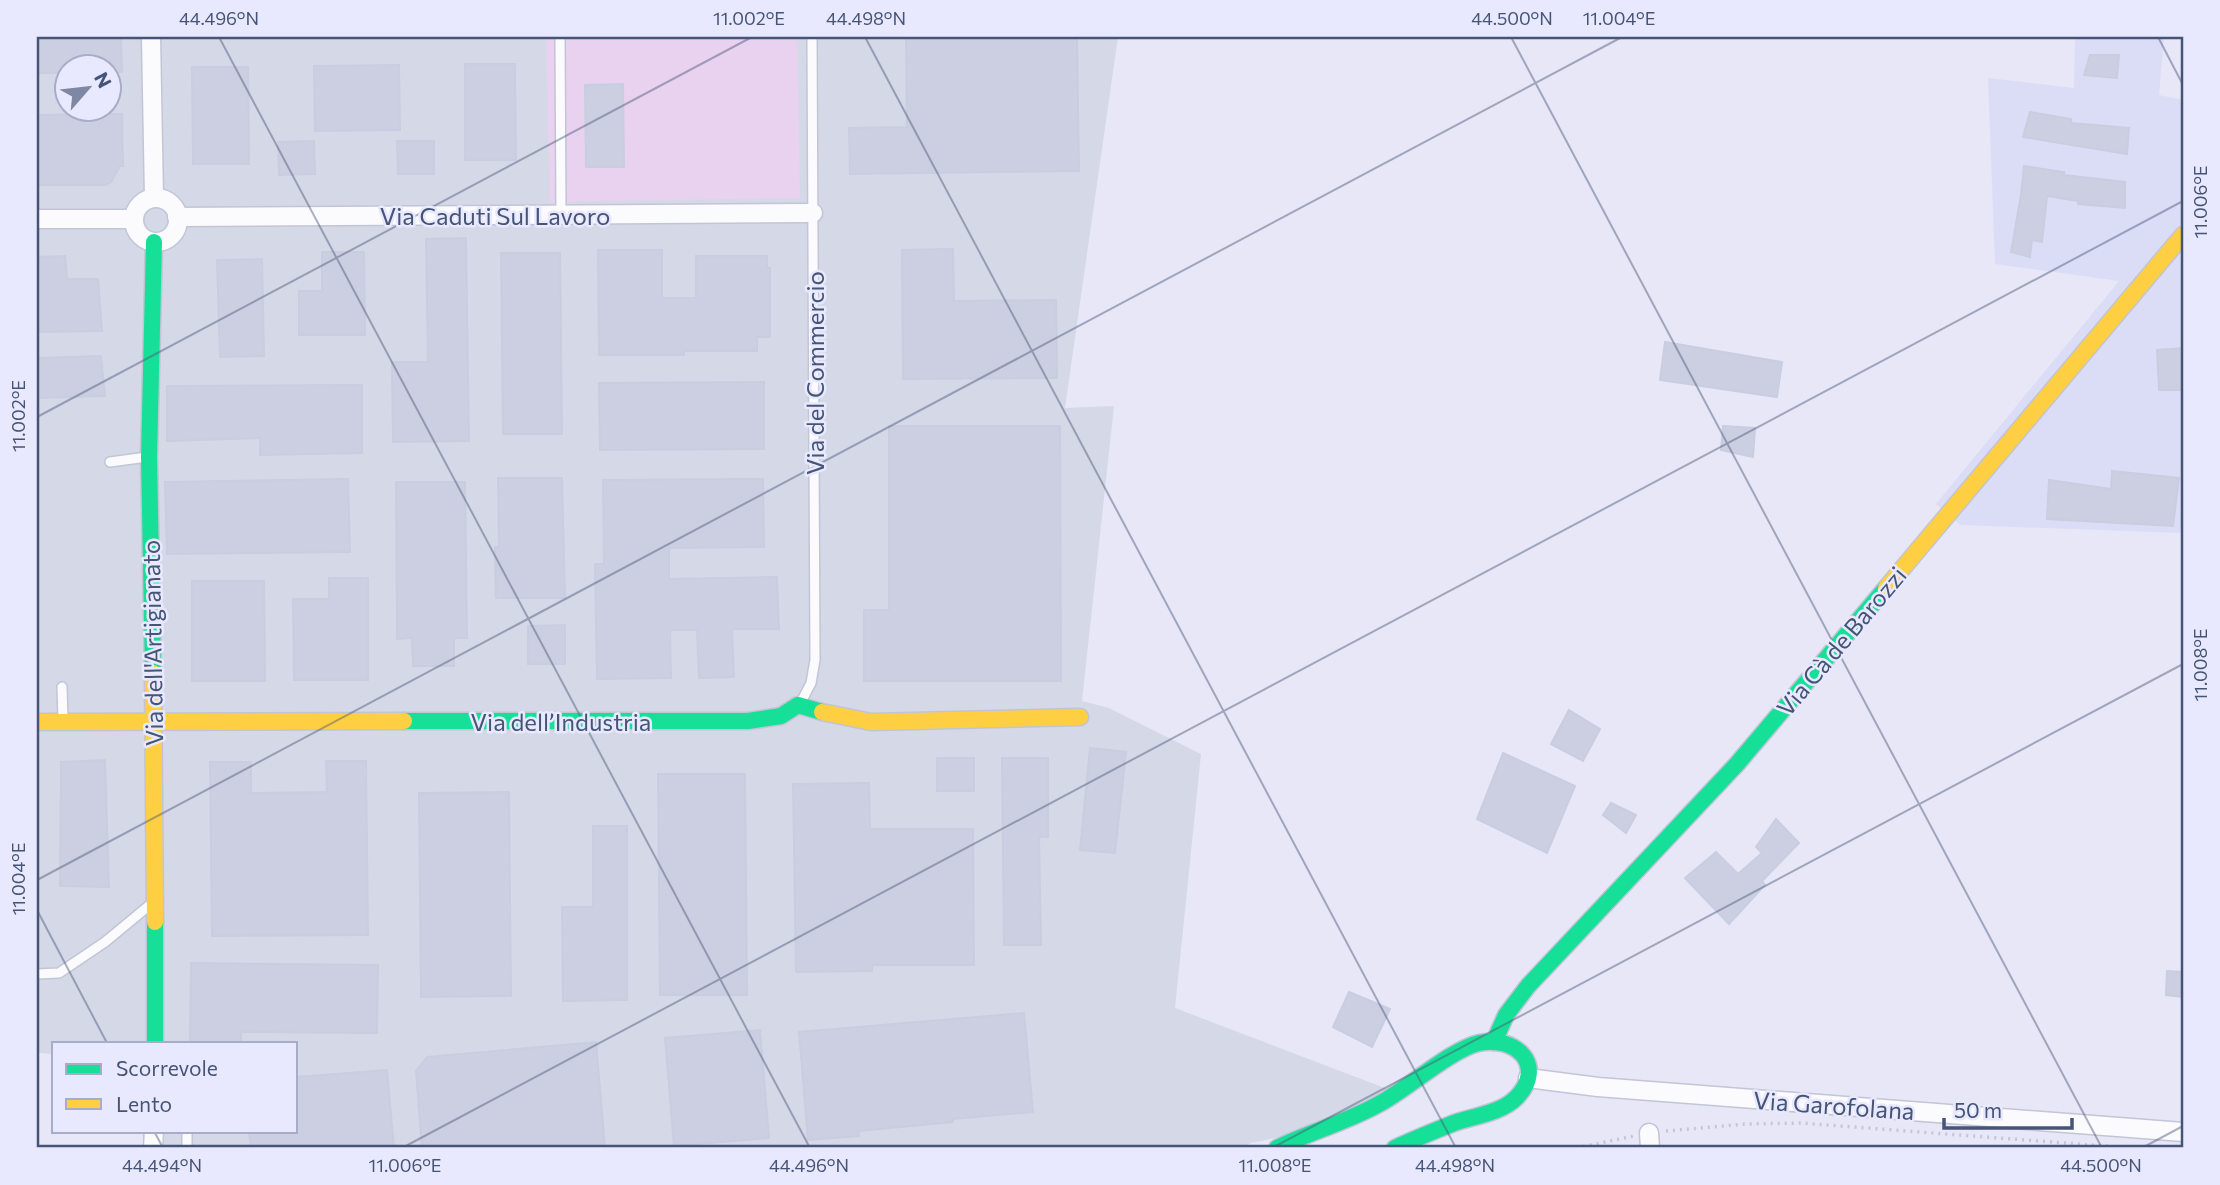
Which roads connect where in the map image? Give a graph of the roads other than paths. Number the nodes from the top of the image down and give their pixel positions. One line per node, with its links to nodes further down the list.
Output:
1 (151, 37): 4 (street)
2 (560, 37): 6 (lane)
3 (812, 37): 5 (lane, Via del Commercio)
4 (154, 198): 7 (street); 9 (street)
5 (813, 213): 6 (street, Via Caduti Sul Lavoro); 15 (lane, Via del Commercio)
6 (561, 215): 7 (street, Via Caduti Sul Lavoro)
7 (177, 217): 11 (street)
8 (37, 219): 9 (street)
9 (134, 219): 11 (street)
10 (2183, 235): 22 (street, Via Cà de Barozzi)
11 (154, 242): 12 (street, Via dell'Artigianato)
12 (149, 457): 13 (lane); 19 (street, Via dell'Artigianato)
13 (110, 462)
14 (62, 687): 18 (lane)
15 (798, 705): 16 (street); 19 (street, Via dell’Industria)
16 (1080, 717)
17 (37, 722): 18 (street, Via dell’Industria)
18 (63, 722): 19 (street, Via dell’Industria)
19 (154, 722): 20 (street, Via dell'Artigianato)
20 (155, 901): 21 (lane); 23 (street, Via dell'Artigianato)
21 (37, 974)
22 (1493, 1041): 24 (street); 26 (street)
23 (155, 1042)
24 (1528, 1078): 25 (street, Via Garofolana); 27 (street)
25 (2183, 1132)
26 (1277, 1148)
27 (1395, 1148)

